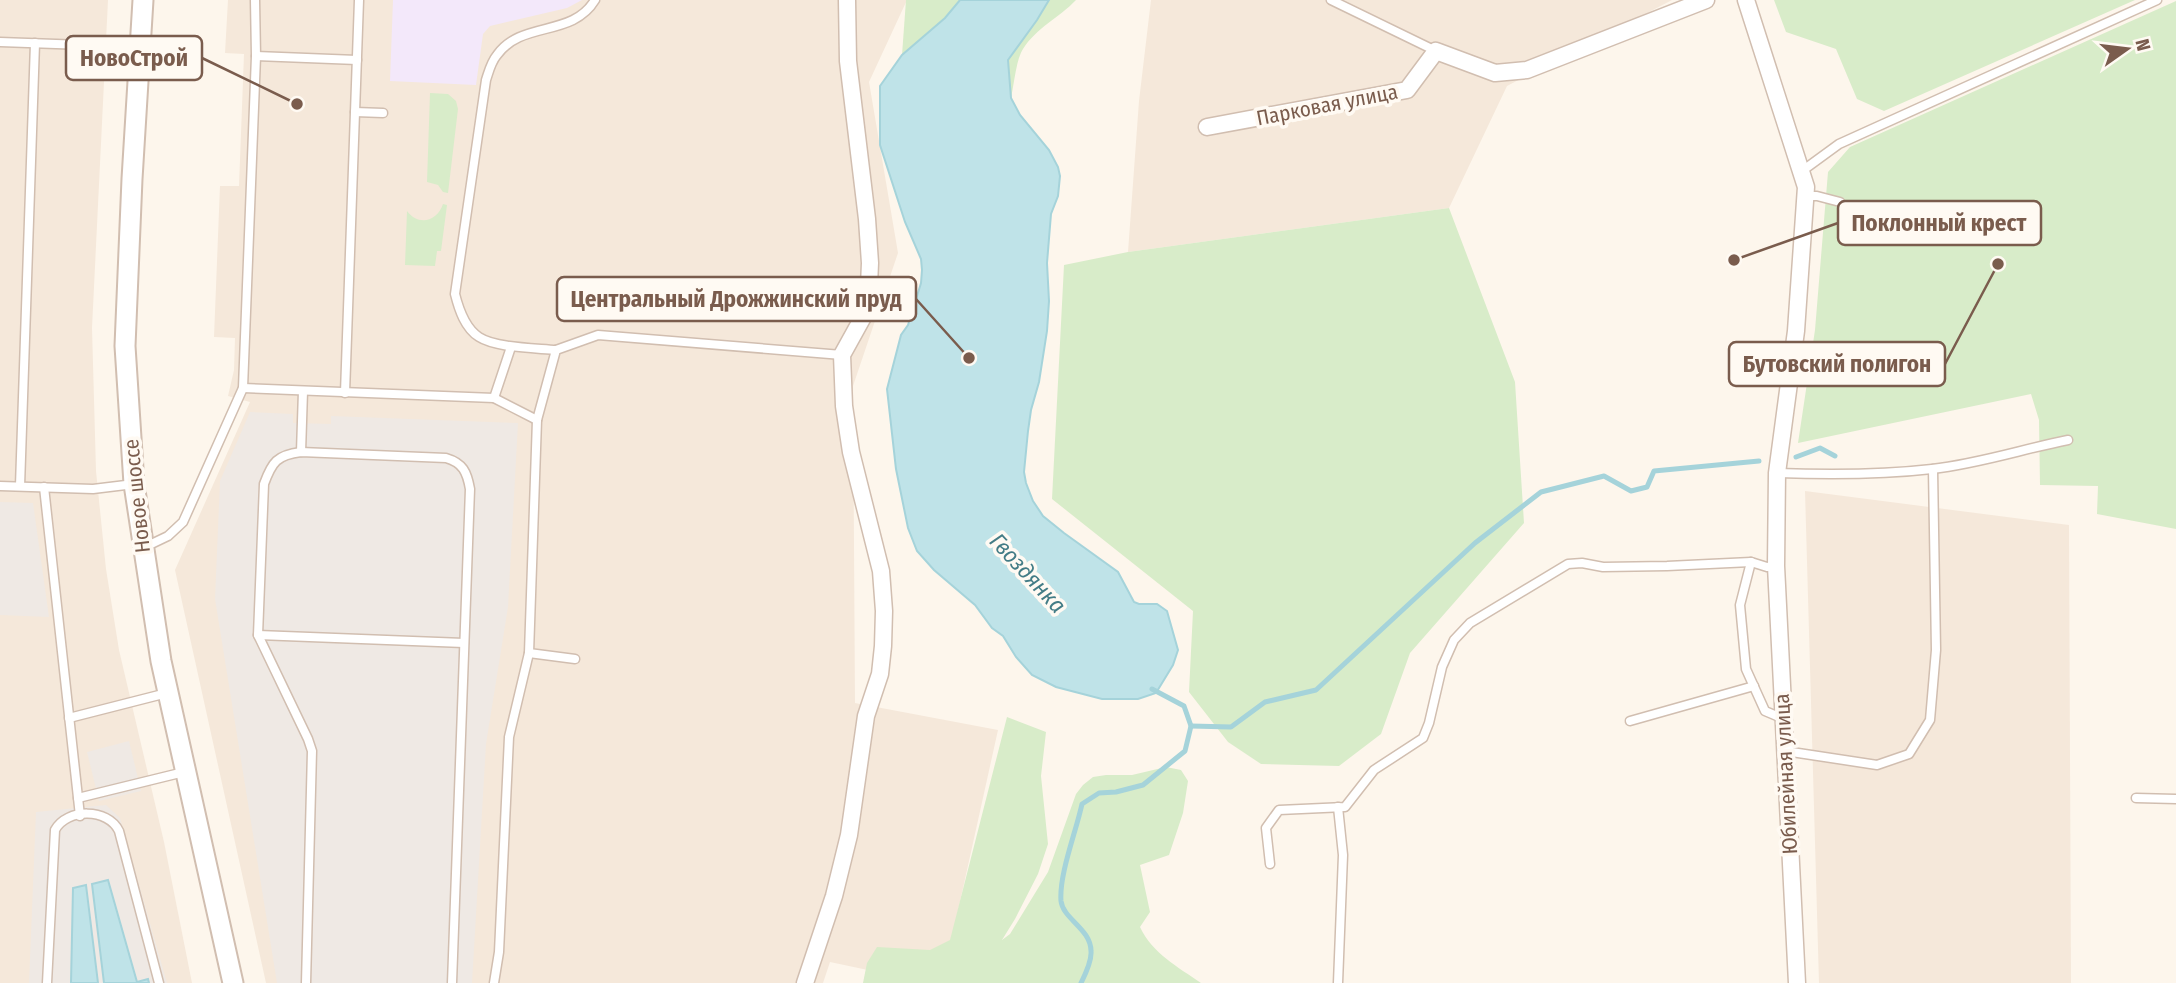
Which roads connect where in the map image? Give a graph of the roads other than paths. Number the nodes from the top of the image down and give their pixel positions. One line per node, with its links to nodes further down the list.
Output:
1 (143, 0): 12 (street, Новое шоссе)
2 (255, 0): 14 (lane)
3 (359, 0): 15 (lane)
4 (595, 0): 22 (lane)
5 (847, 0): 24 (street)
6 (1331, 0): 13 (lane)
7 (1706, 0): 13 (street)
8 (1746, 0): 19 (street, Юбилейная улица)
9 (2157, 0): 19 (lane)
10 (0, 42): 11 (lane)
11 (35, 43): 12 (lane); 36 (lane)
12 (140, 47): 34 (street, Новое шоссе)
13 (1436, 51): 18 (street, Парковая улица)
14 (256, 56): 15 (lane); 25 (lane)
15 (357, 60): 16 (lane)
16 (355, 112): 17 (lane); 27 (lane)
17 (383, 113)
18 (1207, 127)
19 (1802, 171): 20 (street, Юбилейная улица)
20 (1805, 196): 21 (lane); 33 (street, Юбилейная улица)
21 (1840, 202)
22 (511, 347): 23 (lane); 28 (lane)
23 (556, 350): 24 (lane); 29 (lane)
24 (842, 355): 64 (street)
25 (243, 388): 26 (lane); 38 (lane)
26 (303, 391): 27 (lane); 31 (lane)
27 (345, 393): 28 (lane)
28 (494, 398): 29 (lane)
29 (537, 420): 43 (lane)
30 (2068, 440): 32 (lane)
31 (301, 452): 41 (lane); 42 (lane)
32 (1933, 469): 33 (lane); 50 (lane)
33 (1777, 473): 39 (street, Юбилейная улица)
34 (134, 484): 37 (lane); 38 (street, Новое шоссе)
35 (0, 486): 36 (lane)
36 (20, 486): 37 (lane)
37 (44, 487): 47 (lane)
38 (142, 548): 46 (street, Новое шоссе)
39 (1776, 561): 40 (lane); 48 (street, Юбилейная улица)
40 (1751, 562): 45 (lane); 55 (lane)
41 (258, 635): 42 (lane); 61 (lane)
42 (464, 642): 62 (lane)
43 (529, 653): 44 (lane); 63 (lane)
44 (575, 659)
45 (1754, 686): 48 (lane); 49 (lane)
46 (167, 694): 47 (lane); 51 (street, Новое шоссе)
47 (69, 718): 52 (lane)
48 (1784, 719): 50 (street, Юбилейная улица)
49 (1630, 721)
50 (1785, 751): 66 (street, Юбилейная улица)
51 (184, 772): 52 (lane); 60 (street, Новое шоссе)
52 (78, 798): 56 (lane)
53 (2136, 798): 54 (lane)
54 (2176, 799)
55 (1338, 807): 57 (lane); 65 (lane)
56 (80, 816): 58 (lane); 59 (lane)
57 (1270, 864)
58 (47, 983)
59 (159, 983)
60 (233, 983)
61 (306, 983)
62 (452, 983)
63 (494, 983)
64 (805, 983)
65 (1338, 983)
66 (1797, 983)

